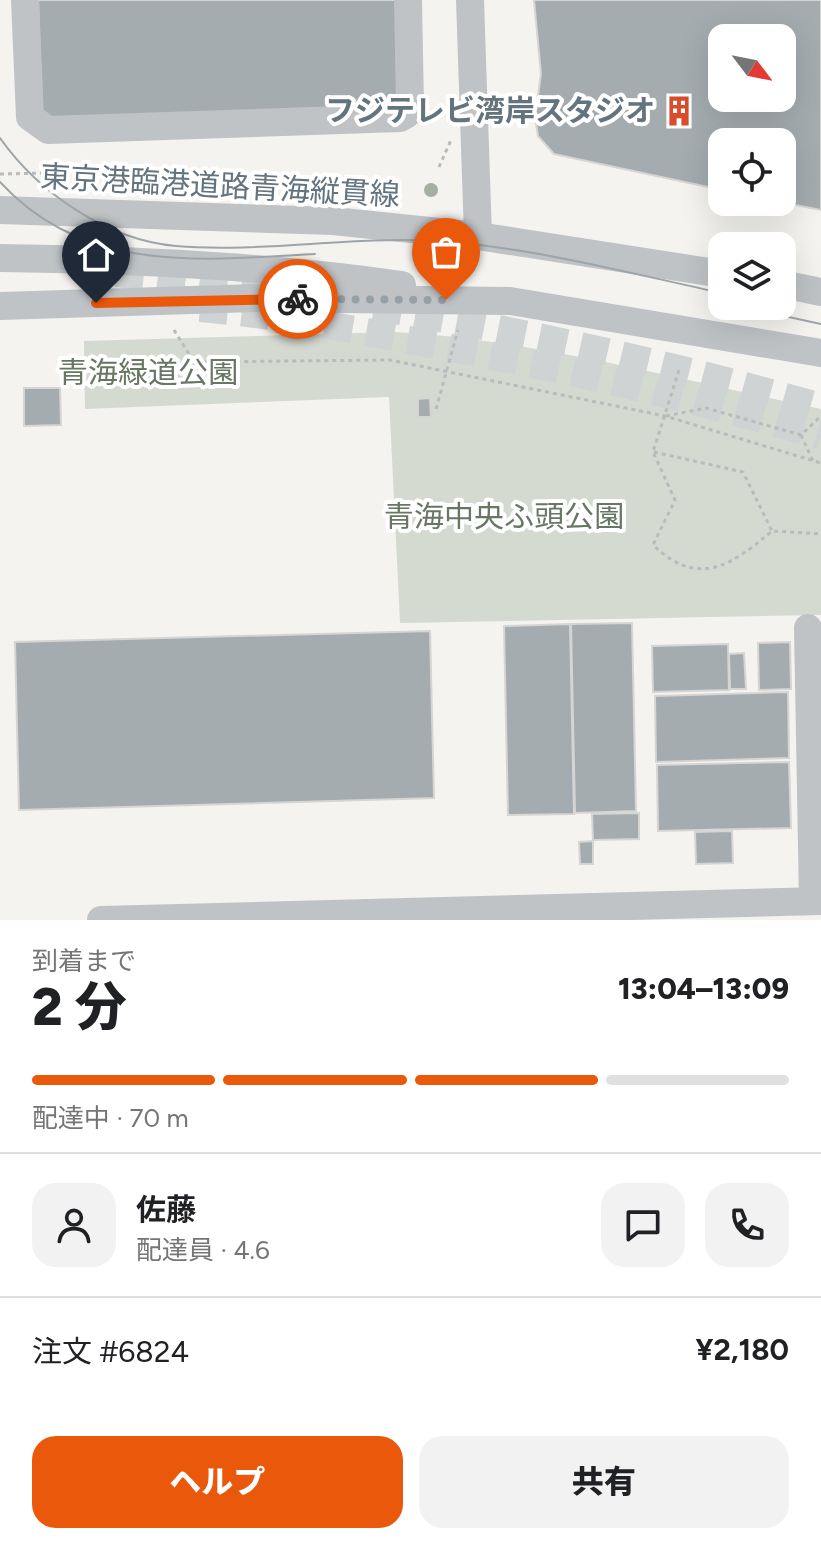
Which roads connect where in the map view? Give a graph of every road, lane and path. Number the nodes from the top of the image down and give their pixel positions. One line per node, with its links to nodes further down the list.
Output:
1 (25, 0): 2 (street)
2 (408, 0)
3 (470, 0): 7 (street)
4 (50, 173): 5 (path)
5 (0, 174)
6 (0, 210): 7 (street, 東京港臨港道路青海縦貫線)
7 (478, 236): 9 (street, 東京港臨港道路青海縦貫線)
8 (0, 258): 12 (street)
9 (708, 272)
10 (796, 287): 11 (street)
11 (821, 292)
12 (510, 301): 13 (street); 16 (street)
13 (0, 306)
14 (174, 330): 18 (path)
15 (458, 330): 18 (path)
16 (821, 353)
17 (679, 370): 20 (path)
18 (447, 371): 19 (path); 20 (path)
19 (436, 409)
20 (665, 416): 22 (path); 23 (path); 24 (path)
21 (821, 416): 22 (path)
22 (801, 435): 24 (path)
23 (653, 452): 26 (path); 26 (path)
24 (814, 463): 25 (path)
25 (821, 463)
26 (772, 531): 27 (path)
27 (821, 534)
28 (808, 628): 29 (street)
29 (817, 901): 30 (street)
30 (552, 914): 31 (street)
31 (101, 920)

